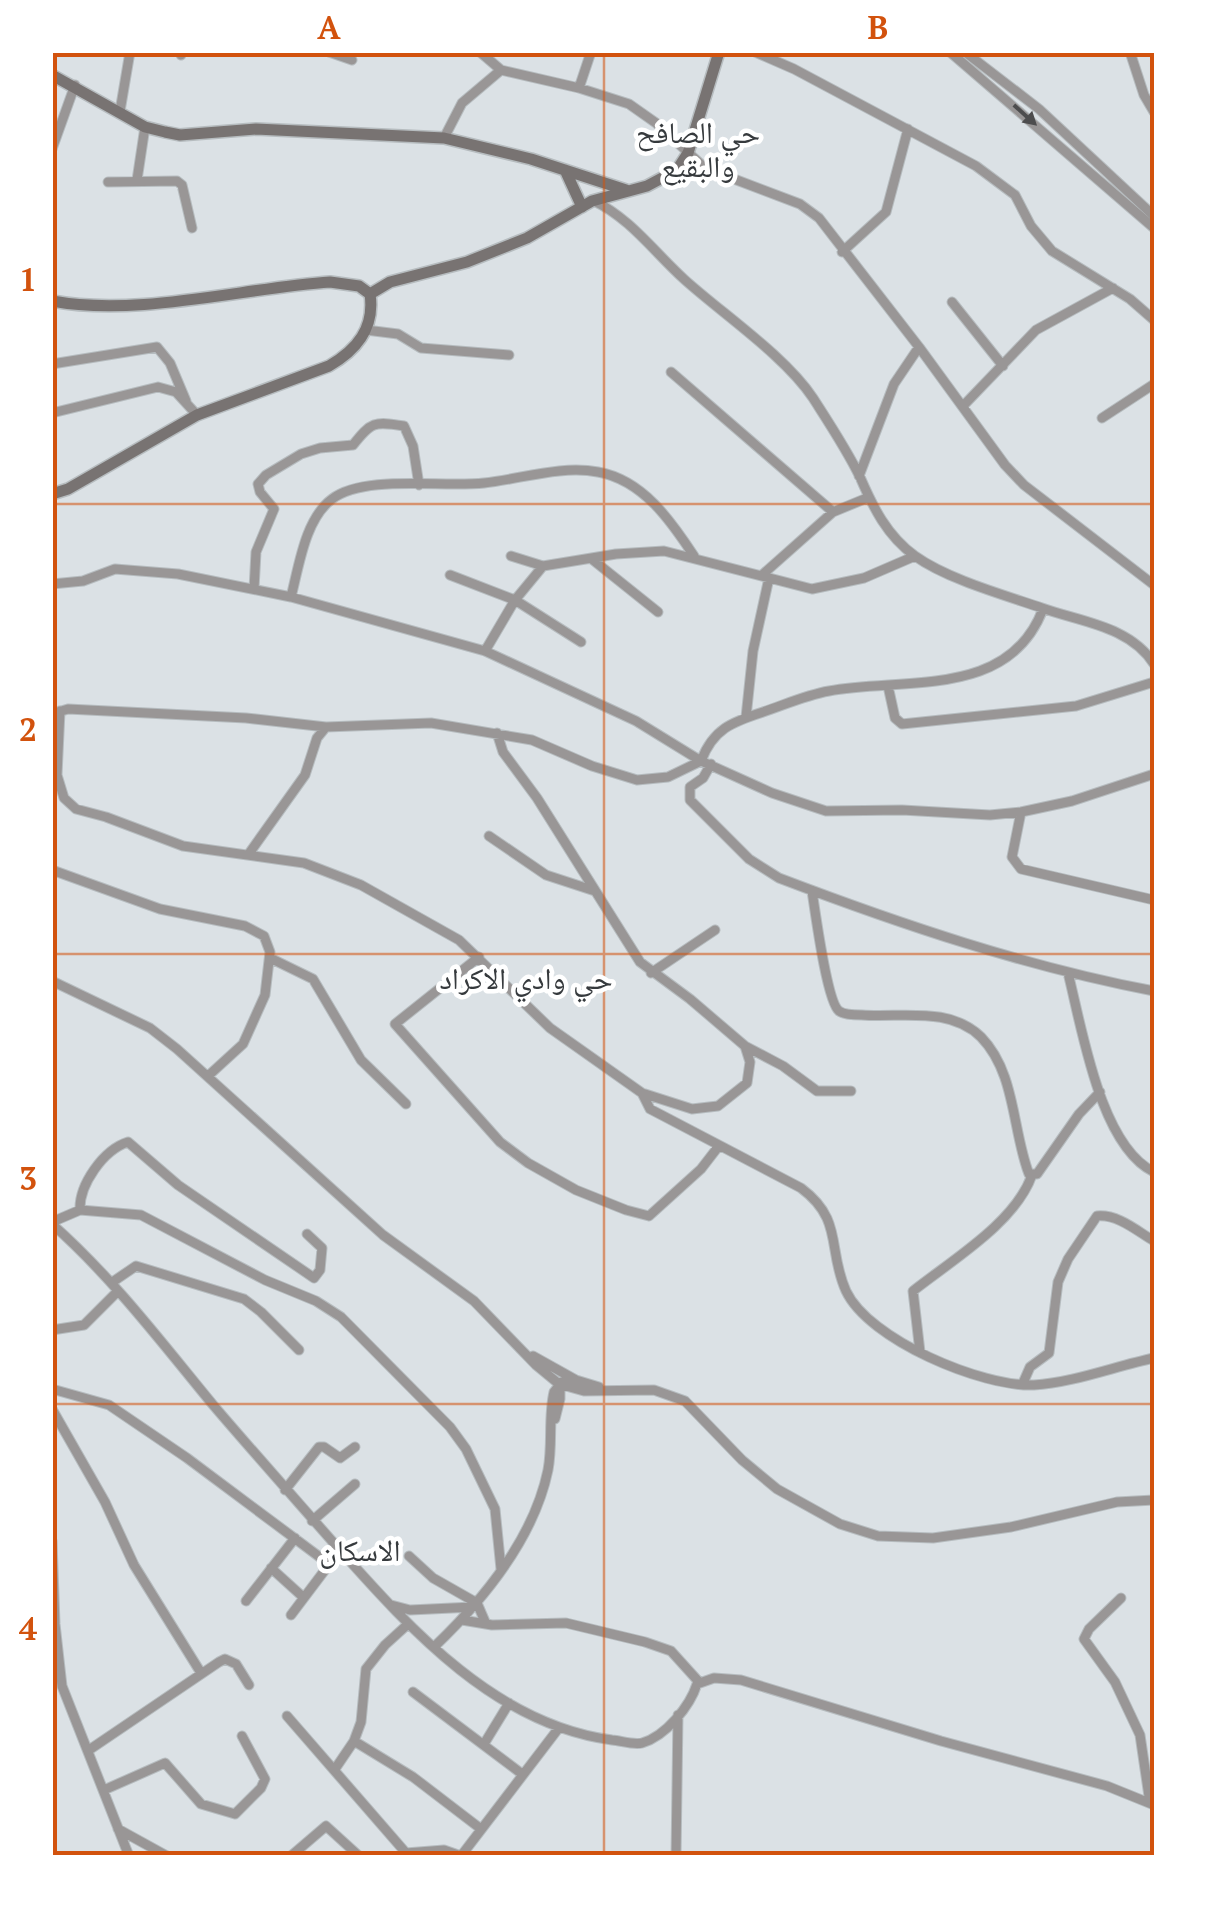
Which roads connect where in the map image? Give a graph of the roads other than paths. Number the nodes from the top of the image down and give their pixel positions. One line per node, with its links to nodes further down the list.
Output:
1 (130, 52): 15 (street)
2 (329, 52): 10 (street)
3 (480, 52): 11 (street)
4 (590, 52): 14 (street)
5 (719, 52): 21 (street)
6 (755, 52): 18 (street)
7 (950, 52): 29 (street, one-way to 29)
8 (965, 52): 27 (street)
9 (1130, 52): 16 (street)
10 (352, 60)
11 (501, 70): 14 (street); 19 (street)
12 (52, 75): 13 (street)
13 (74, 85): 15 (street); 20 (street)
14 (580, 88): 21 (street)
15 (120, 111): 17 (street)
16 (1154, 112)
17 (145, 128): 19 (street); 23 (street)
18 (908, 129): 30 (street); 31 (street)
19 (444, 138): 22 (street)
20 (52, 149)
21 (688, 154): 25 (street); 30 (street)
22 (564, 170): 25 (street); 26 (street)
23 (137, 180): 24 (street); 28 (street)
24 (108, 182)
25 (626, 190): 26 (street)
26 (587, 204): 32 (street); 48 (street)
27 (1154, 216)
28 (192, 228)
29 (1154, 228)
30 (842, 252): 37 (street)
31 (1113, 288): 35 (street); 40 (street)
32 (370, 294): 33 (street); 36 (street)
33 (52, 301)
34 (952, 302): 40 (street)
35 (1152, 313)
36 (366, 330): 38 (street); 46 (street)
37 (919, 347): 44 (street); 48 (street)
38 (508, 355)
39 (52, 364): 43 (street)
40 (1003, 366): 44 (street)
41 (671, 372): 52 (street)
42 (1154, 384): 47 (street)
43 (186, 401): 45 (street); 46 (street)
44 (963, 406): 61 (street)
45 (52, 413)
46 (197, 415): 50 (street)
47 (1102, 418)
48 (860, 476): 51 (street)
49 (419, 485): 54 (street); 62 (street); 63 (street)
50 (52, 494)
51 (867, 498): 52 (street); 55 (street)
52 (833, 512): 59 (street)
53 (511, 556): 57 (street)
54 (694, 556): 56 (street); 59 (street)
55 (915, 556): 59 (street); 65 (street)
56 (593, 560): 57 (street); 66 (street)
57 (544, 566): 64 (street)
58 (450, 576): 64 (street)
59 (765, 576): 74 (street)
60 (52, 584): 62 (street)
61 (1154, 586)
62 (254, 588): 63 (street)
63 (290, 597): 68 (street)
64 (514, 600): 67 (street); 68 (street)
65 (1042, 609): 69 (street); 71 (street)
66 (658, 612)
67 (581, 642)
68 (485, 651): 77 (street)
69 (1154, 664)
70 (1154, 682): 71 (street)
71 (888, 686): 74 (street)
72 (52, 700): 73 (street)
73 (56, 713): 75 (street); 81 (street)
74 (746, 717): 77 (street)
75 (326, 727): 76 (street); 81 (street)
76 (497, 733): 77 (street); 83 (street)
77 (706, 763): 79 (street); 84 (street)
78 (1154, 774): 79 (street)
79 (1020, 812): 85 (street)
80 (489, 836): 83 (street)
81 (248, 855): 87 (street)
82 (52, 870): 88 (street)
83 (595, 891): 89 (street)
84 (812, 891): 90 (street); 101 (street)
85 (1154, 900)
86 (715, 930): 89 (street)
87 (479, 957): 97 (street); 99 (street)
88 (270, 958): 94 (street); 98 (street)
89 (651, 972): 93 (street)
90 (1068, 974): 92 (street); 96 (street)
91 (52, 981): 94 (street)
92 (1154, 991)
93 (745, 1046): 95 (street); 97 (street)
94 (208, 1076): 108 (street)
95 (851, 1090)
96 (1100, 1092): 100 (street); 101 (street)
97 (642, 1094): 99 (street)
98 (406, 1104)
99 (718, 1146): 110 (street)
100 (1154, 1172)
101 (1032, 1175): 110 (street)
102 (80, 1210): 103 (street); 104 (street); 130 (street)
103 (52, 1223): 106 (street)
104 (308, 1234)
105 (1154, 1242): 114 (street)
106 (115, 1287): 107 (street); 109 (street); 121 (street)
107 (52, 1330)
108 (521, 1348): 112 (street); 115 (street)
109 (299, 1350)
110 (920, 1352): 114 (street)
111 (1154, 1358): 114 (street)
112 (552, 1368): 113 (street); 115 (street)
113 (576, 1380): 115 (street); 116 (street)
114 (1023, 1383)
115 (559, 1384): 116 (street); 130 (street)
116 (602, 1388): 122 (street)
117 (52, 1389): 124 (street)
118 (52, 1410): 141 (street)
119 (355, 1447): 121 (street)
120 (356, 1484): 123 (street)
121 (284, 1490): 123 (street)
122 (1154, 1500)
123 (312, 1522): 126 (street)
124 (295, 1538): 128 (street); 129 (street)
125 (52, 1541): 145 (street)
126 (340, 1550): 128 (street); 134 (street)
127 (409, 1556): 135 (street)
128 (329, 1564): 131 (street)
129 (271, 1568): 131 (street); 133 (street)
130 (501, 1570): 135 (street)
131 (303, 1596): 136 (street)
132 (1121, 1598): 158 (street)
133 (246, 1601)
134 (389, 1604): 135 (street); 139 (street)
135 (475, 1605): 137 (street); 138 (street)
136 (290, 1614)
137 (462, 1620): 138 (street); 140 (street)
138 (486, 1624): 143 (street)
139 (407, 1625): 140 (street); 152 (street)
140 (435, 1646): 147 (street)
141 (201, 1673): 144 (street); 154 (street)
142 (52, 1676): 145 (street)
143 (700, 1682): 148 (street); 158 (street)
144 (249, 1685)
145 (62, 1686): 154 (street)
146 (413, 1692): 153 (street)
147 (508, 1704): 150 (street); 153 (street)
148 (678, 1715): 150 (street); 166 (street)
149 (287, 1716): 155 (street)
150 (558, 1729): 156 (street)
151 (242, 1736): 157 (street)
152 (354, 1740): 155 (street); 160 (street)
153 (484, 1744): 156 (street)
154 (89, 1750): 157 (street)
155 (335, 1769): 161 (street)
156 (522, 1774): 160 (street)
157 (104, 1790): 159 (street)
158 (1152, 1804)
159 (118, 1829): 162 (street); 163 (street)
160 (482, 1829): 161 (street)
161 (404, 1854)
162 (129, 1856)
163 (167, 1856)
164 (291, 1856): 165 (street)
165 (359, 1856)
166 (676, 1856)

